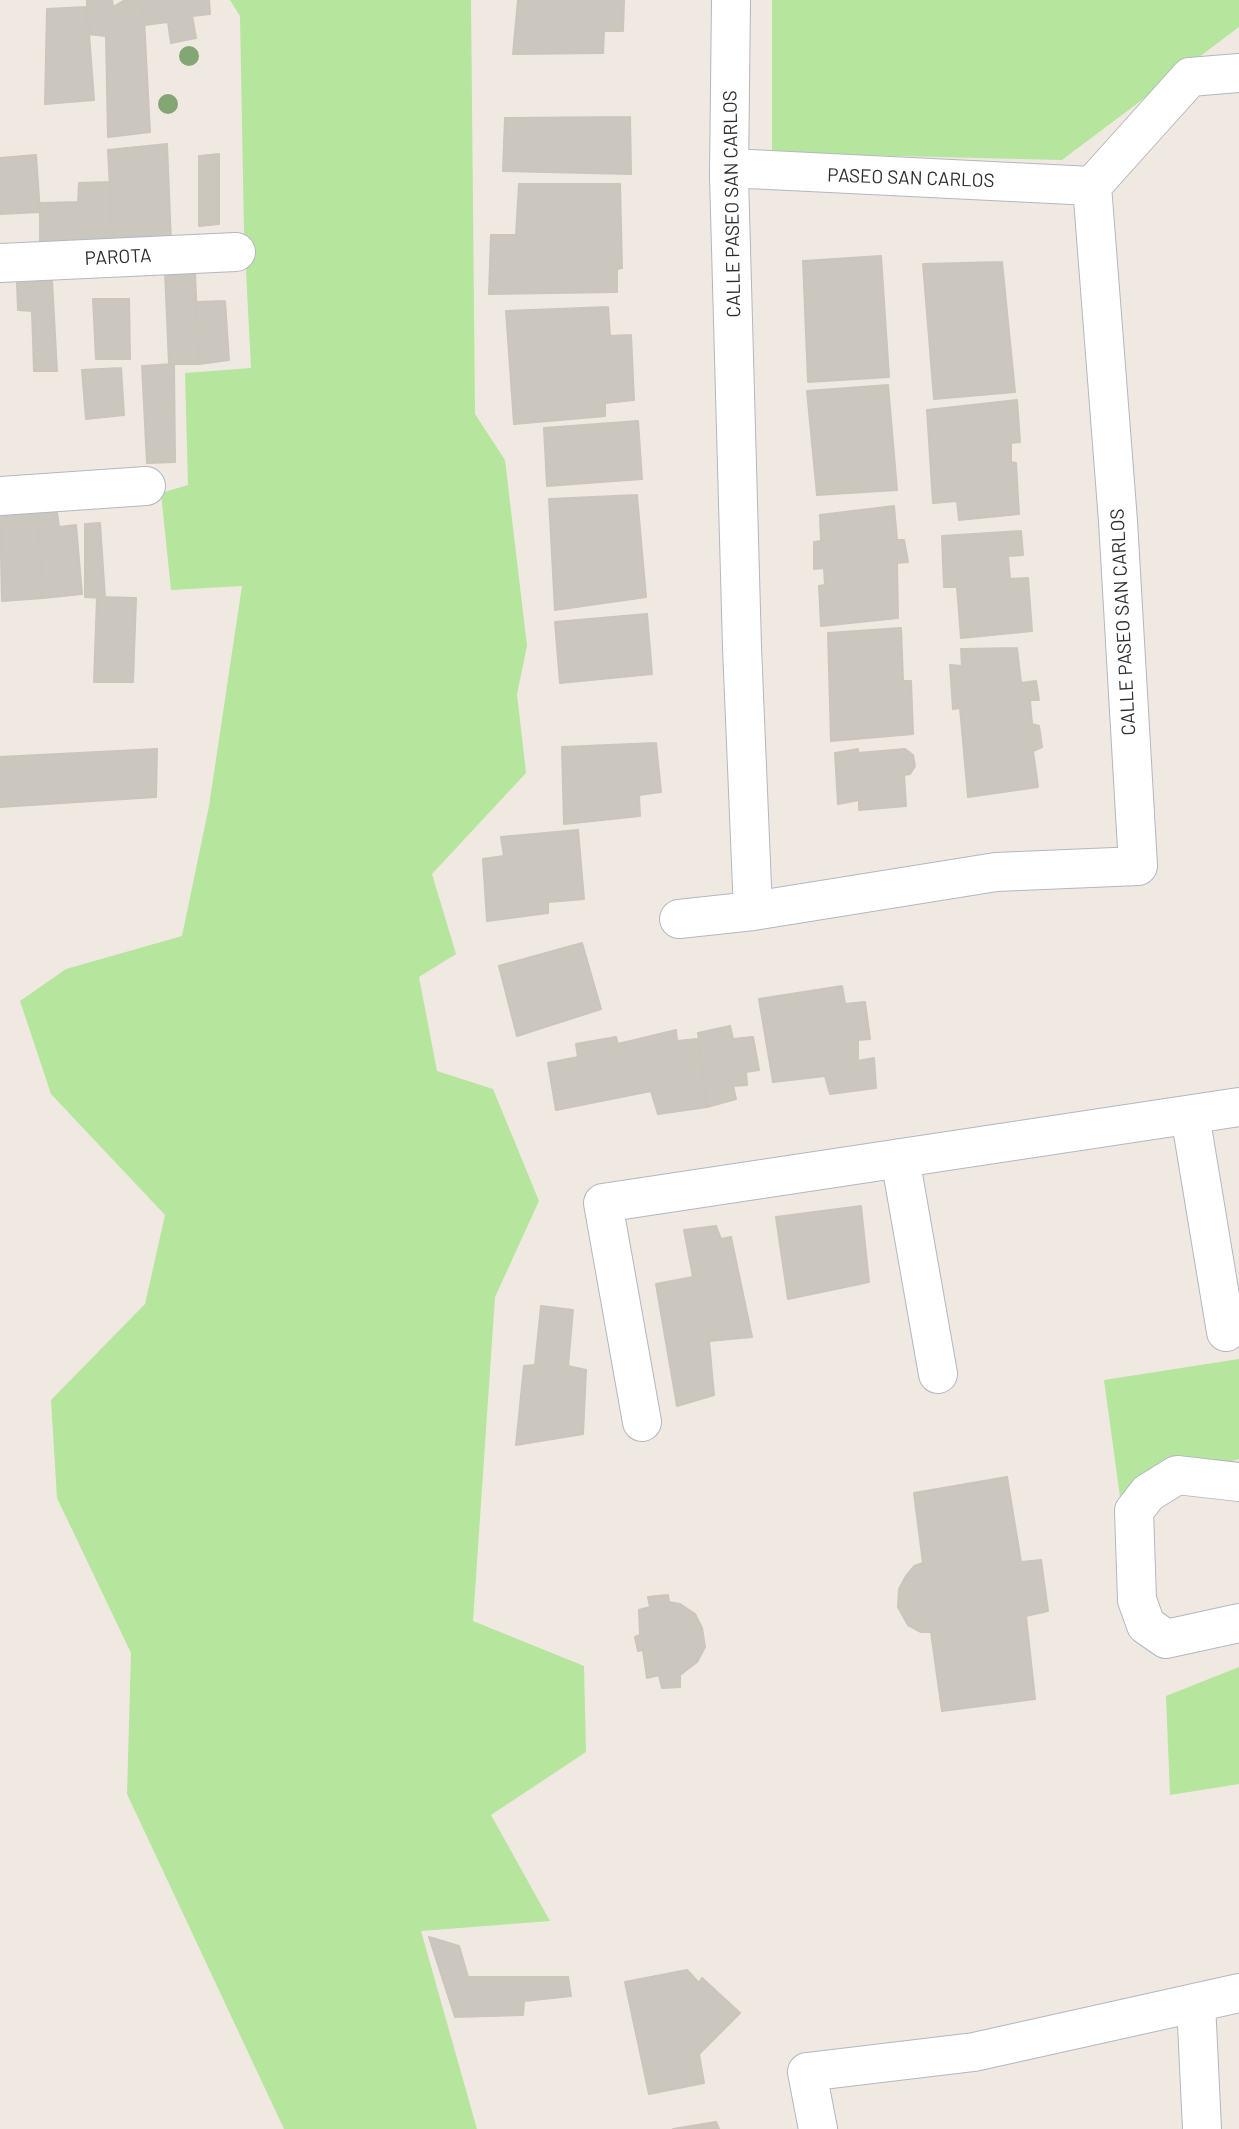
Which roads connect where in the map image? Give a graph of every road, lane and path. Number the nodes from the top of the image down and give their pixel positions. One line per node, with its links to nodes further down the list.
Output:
1 (732, 0): 3 (street, CALLE PASEO SAN CARLOS)
2 (1239, 73): 4 (street)
3 (729, 168): 4 (street, PASEO SAN CARLOS); 9 (street, CALLE PASEO SAN CARLOS)
4 (1092, 186): 9 (street, CALLE PASEO SAN CARLOS)
5 (236, 252): 6 (street, PAROTA)
6 (0, 263)
7 (146, 486): 8 (street)
8 (0, 496)
9 (753, 911): 10 (street, CALLE PASEO SAN CARLOS)
10 (679, 919)
11 (1239, 1107): 12 (street)
12 (1190, 1115): 13 (street); 14 (street)
13 (900, 1158): 15 (street); 16 (street)
14 (1226, 1332)
15 (938, 1374)
16 (642, 1422)
17 (1239, 1482): 18 (street)
18 (1239, 1623)
19 (1239, 1993): 20 (street)
20 (1196, 2003): 21 (street); 22 (street)
21 (818, 2129)
22 (1202, 2129)

